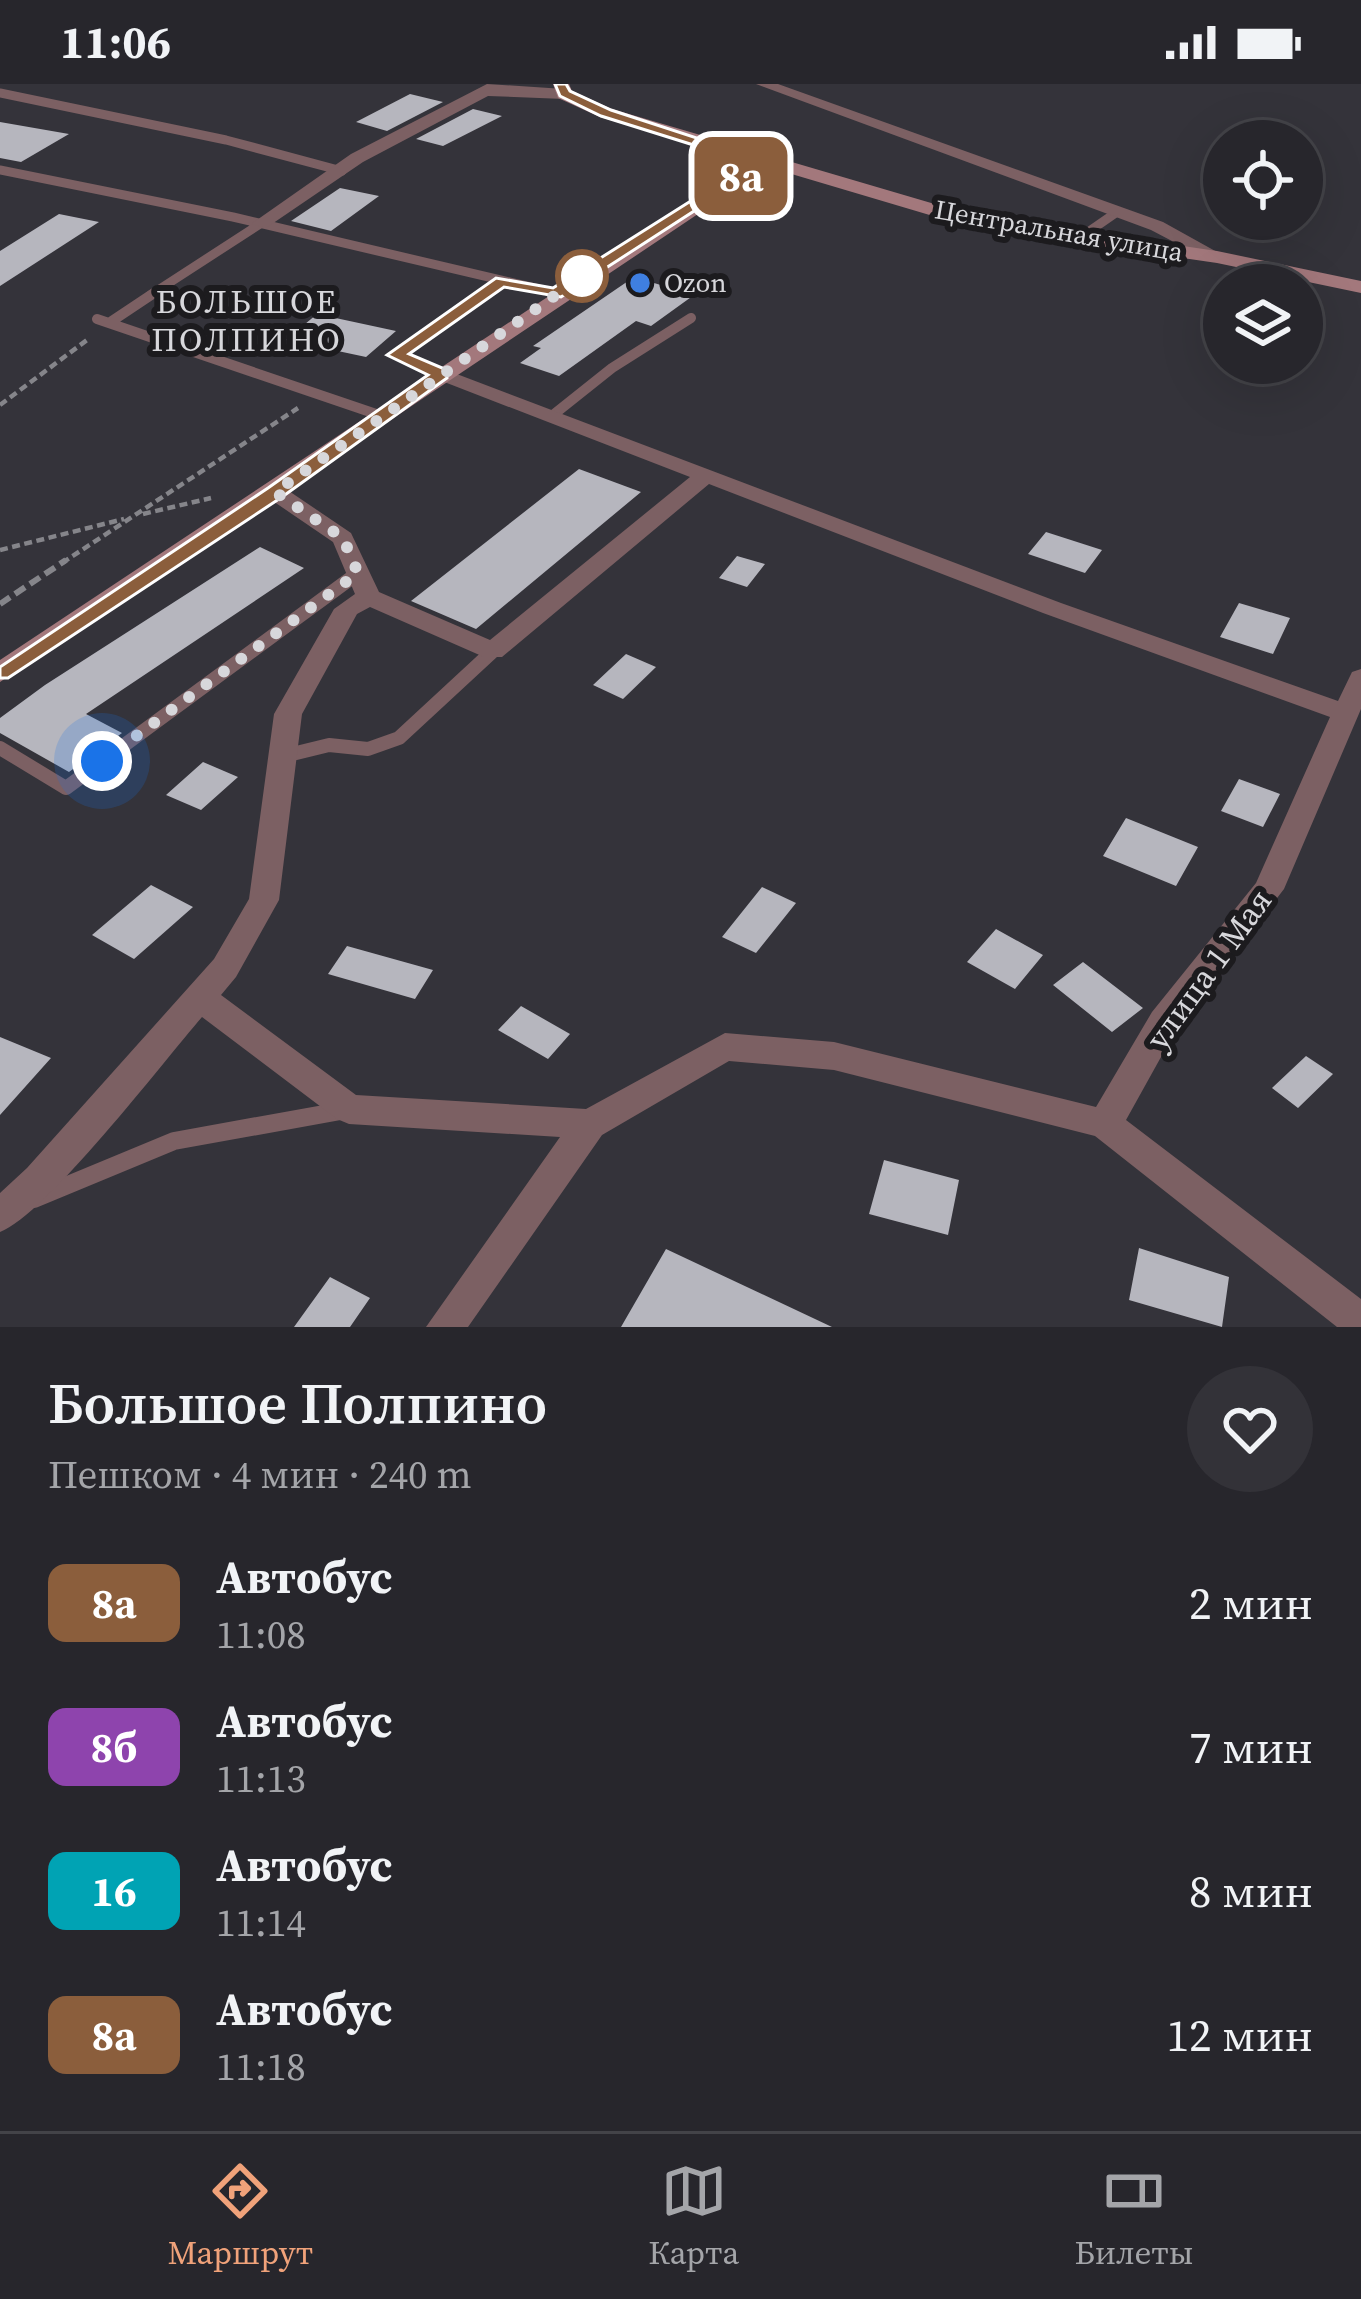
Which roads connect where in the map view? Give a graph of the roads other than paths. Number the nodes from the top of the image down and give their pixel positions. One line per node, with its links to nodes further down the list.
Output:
1 (764, 84): 8 (street)
2 (494, 88): 3 (street); 7 (street)
3 (563, 89): 5 (street, Центральная улица)
4 (0, 93): 7 (lane)
5 (763, 162): 10 (street, Центральная улица); 14 (street)
6 (0, 170): 9 (lane)
7 (342, 171): 9 (street)
8 (1117, 212): 10 (lane); 11 (street)
9 (260, 224): 12 (lane); 18 (lane)
10 (1078, 239): 11 (street, Центральная улица)
11 (1217, 257): 13 (street, Центральная улица)
12 (501, 281): 14 (lane); 16 (lane)
13 (1361, 287)
14 (556, 293): 16 (street)
15 (691, 318): 17 (lane)
16 (441, 374): 17 (street); 18 (street)
17 (554, 415): 19 (street)
18 (382, 416): 20 (street)
19 (706, 475): 22 (street); 25 (street)
20 (275, 492): 21 (street); 23 (street)
21 (364, 585): 22 (street); 26 (lane); 27 (street)
22 (493, 651): 27 (lane)
23 (0, 673)
24 (1361, 678): 25 (street, улица 1 Мая)
25 (1345, 713): 31 (street, улица 1 Мая)
26 (0, 748)
27 (283, 757): 28 (street)
28 (197, 994): 29 (street); 32 (street)
29 (351, 1109): 30 (street); 32 (lane)
30 (590, 1124): 31 (street); 34 (street)
31 (1105, 1124): 33 (street)
32 (3, 1214)
33 (1361, 1322)
34 (445, 1327)

